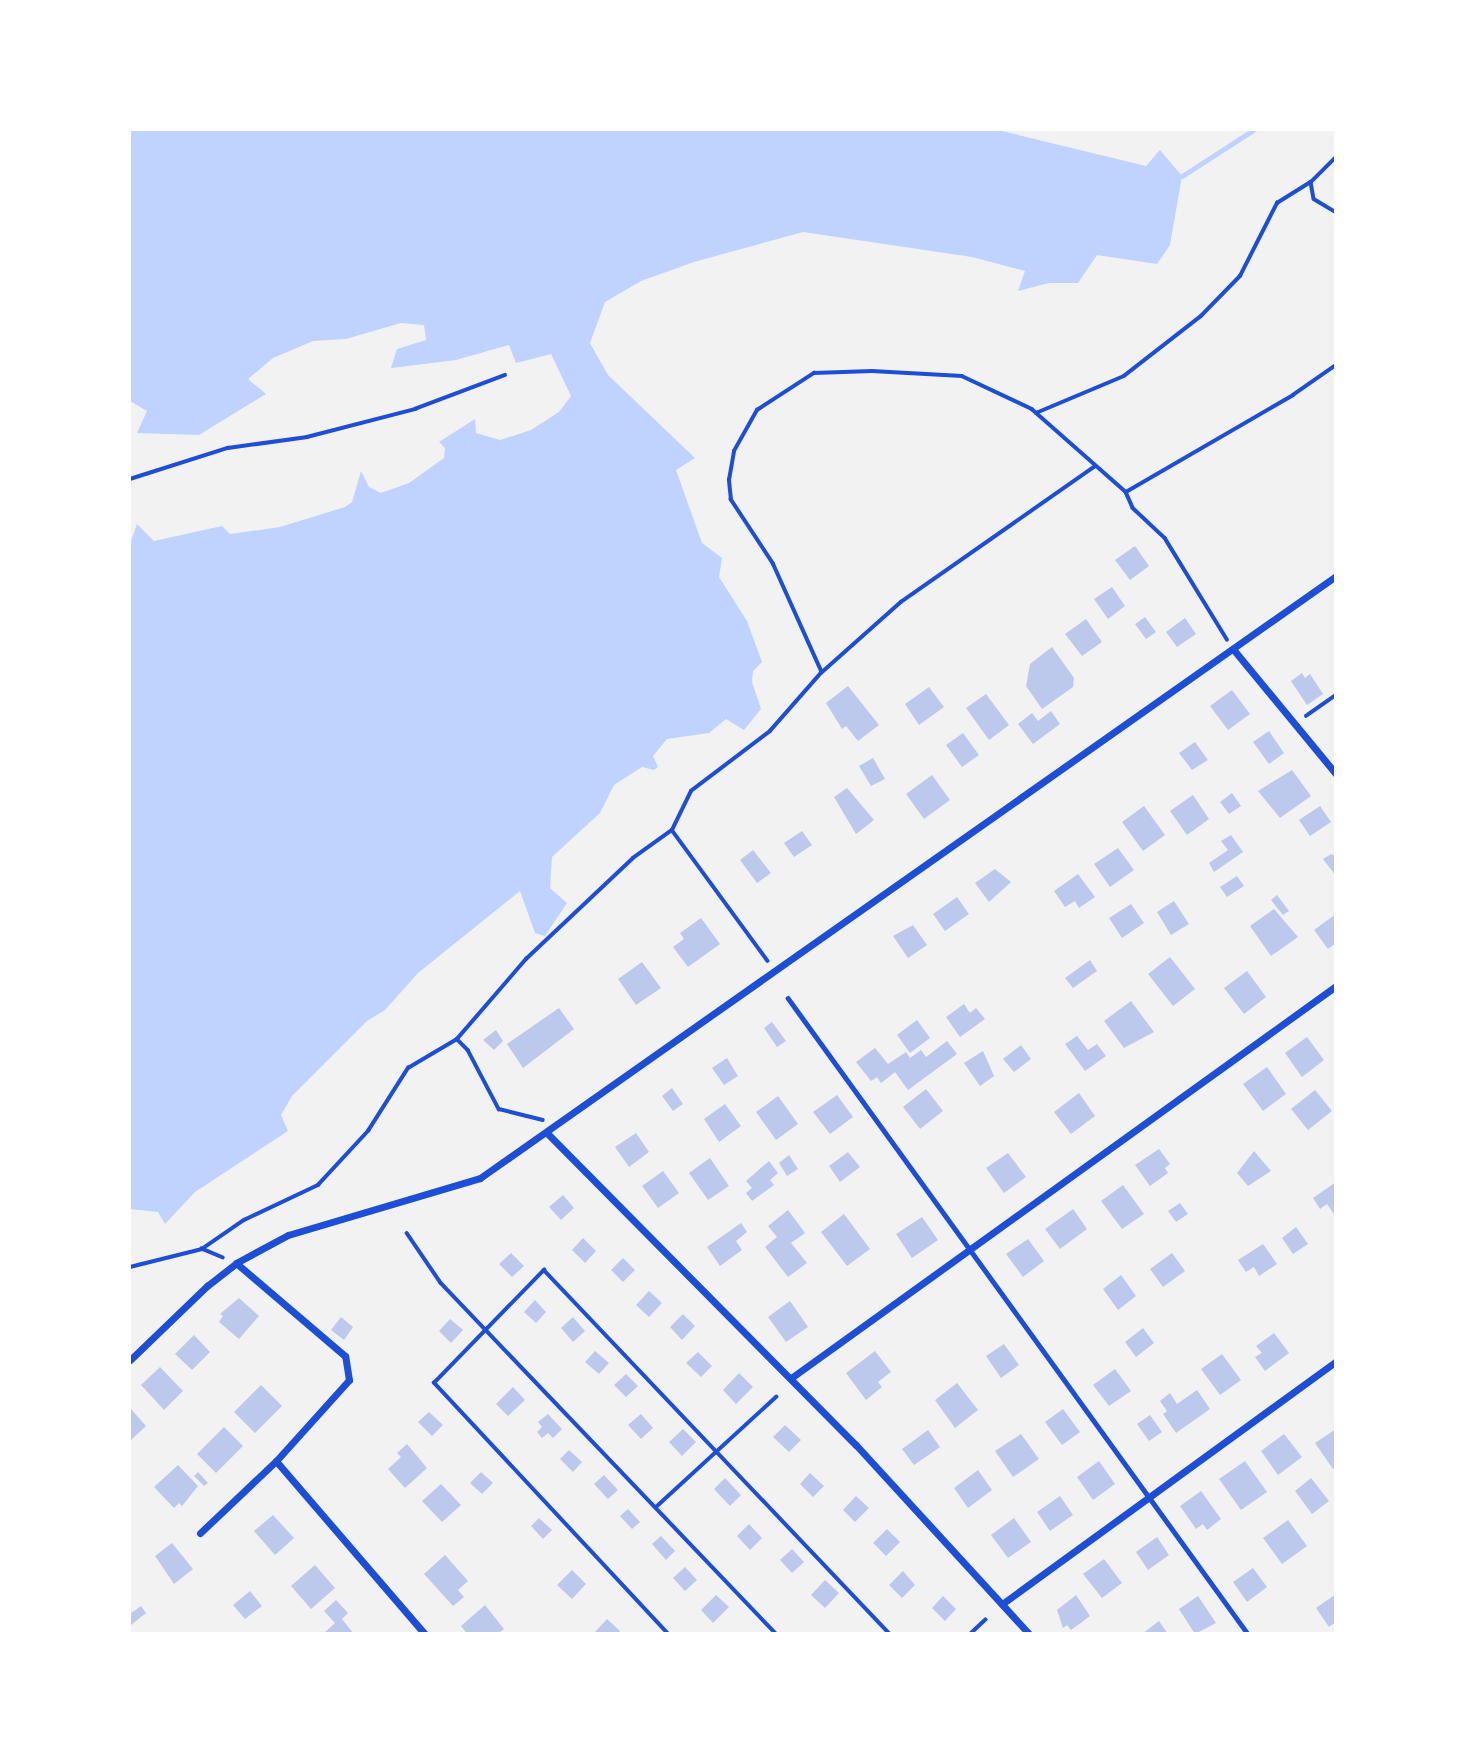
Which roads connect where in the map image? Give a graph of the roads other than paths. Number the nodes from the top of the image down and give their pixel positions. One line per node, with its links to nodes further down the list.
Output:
1 (1335, 576): 2 (street)
2 (1234, 649): 3 (street); 6 (street)
3 (1335, 774)
4 (1335, 986): 7 (street)
5 (788, 998): 7 (lane)
6 (547, 1133): 8 (street); 11 (street)
7 (970, 1249): 11 (street); 13 (lane)
8 (236, 1263): 9 (street); 12 (street)
9 (130, 1360)
10 (1335, 1361): 13 (street)
11 (791, 1378): 15 (street)
12 (276, 1461): 14 (street); 16 (street)
13 (1148, 1497): 15 (street); 18 (lane)
14 (200, 1533)
15 (1002, 1604): 17 (street)
16 (425, 1633)
17 (1029, 1633)
18 (1248, 1633)

